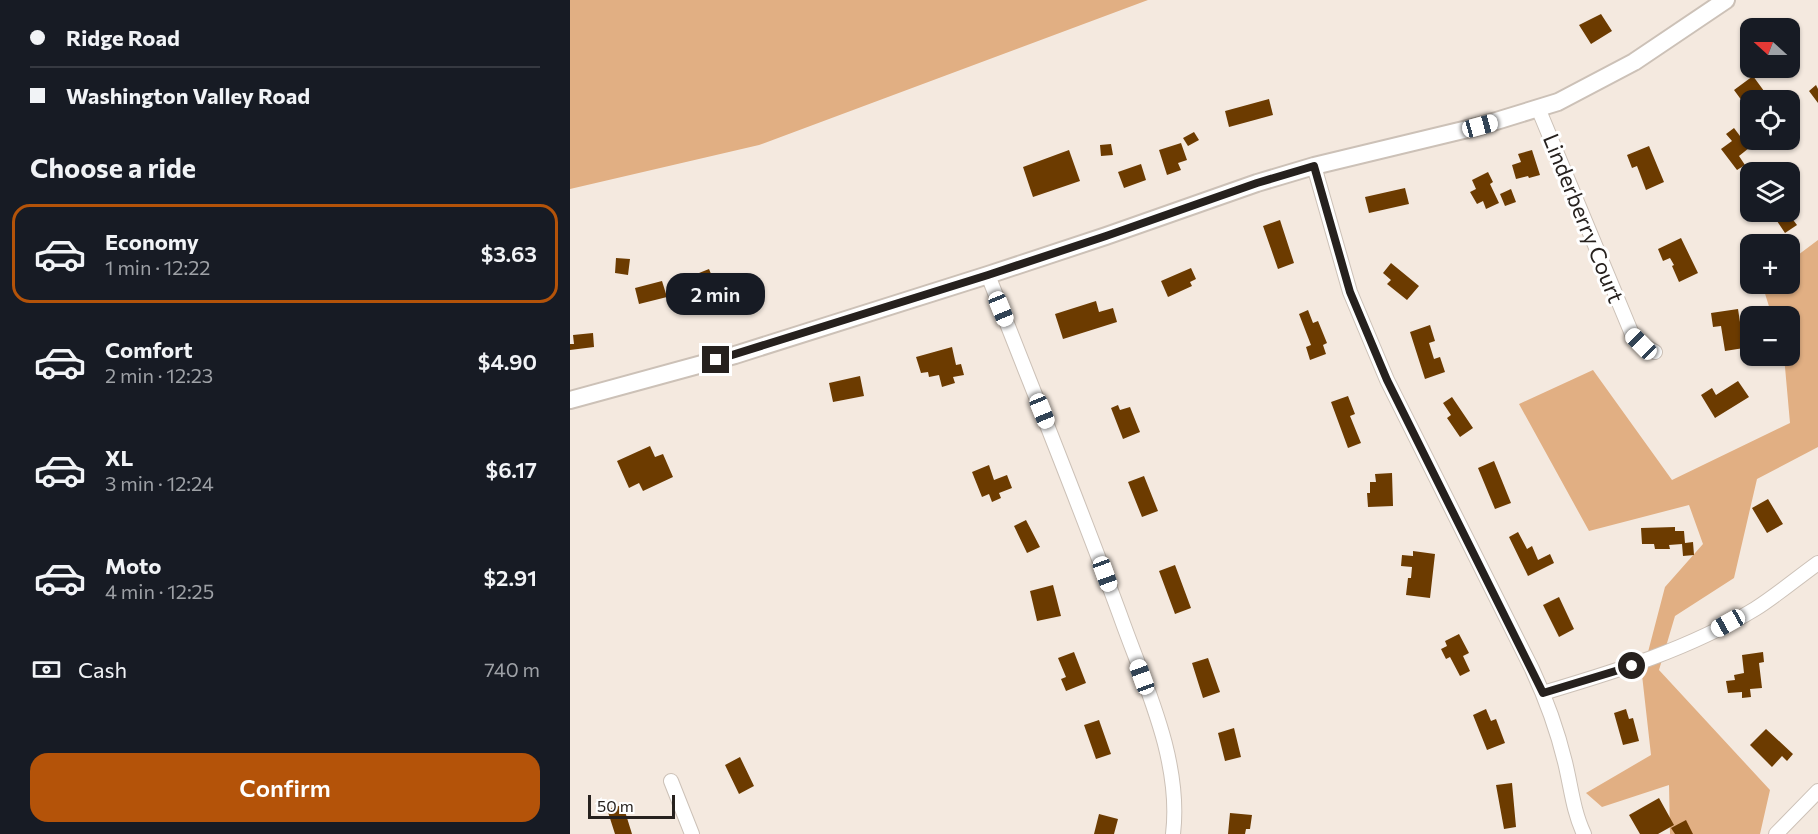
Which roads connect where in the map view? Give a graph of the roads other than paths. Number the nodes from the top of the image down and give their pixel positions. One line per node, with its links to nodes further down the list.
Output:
1 (1726, 0): 2 (street)
2 (1538, 108): 3 (street); 5 (street, Linderberry Court)
3 (1314, 166): 4 (street); 8 (street)
4 (988, 275): 6 (street); 12 (street)
5 (1655, 352)
6 (570, 400)
7 (1818, 563): 8 (street)
8 (1543, 693): 13 (street)
9 (671, 781): 11 (street)
10 (1818, 791): 14 (street)
11 (692, 834)
12 (1173, 834)
13 (1584, 834)
14 (1776, 834)

